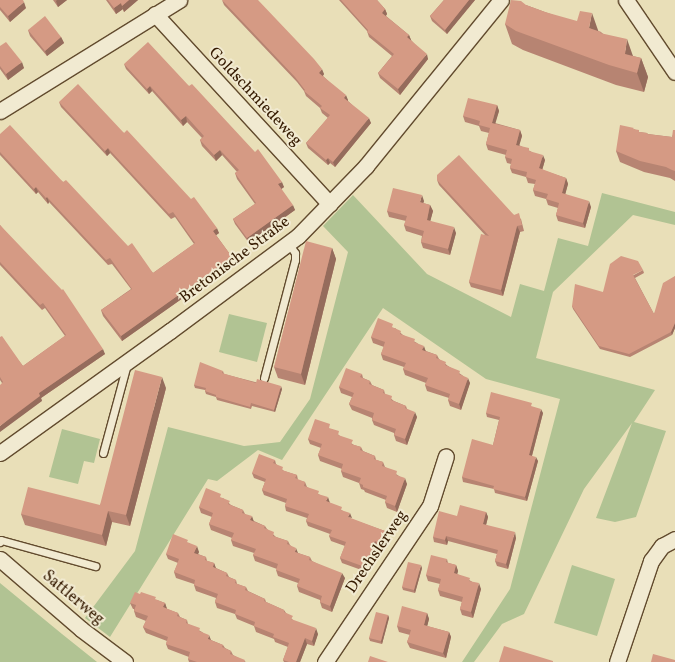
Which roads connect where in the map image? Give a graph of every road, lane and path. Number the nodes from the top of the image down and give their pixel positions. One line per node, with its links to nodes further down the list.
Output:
1 (179, 0): 4 (street)
2 (501, 0): 7 (street, Bretonische Straße)
3 (626, 0): 5 (street)
4 (155, 14): 6 (street); 7 (street, Goldschmiedeweg)
5 (675, 72)
6 (0, 111)
7 (330, 204): 8 (street, Bretonische Straße)
8 (289, 244): 9 (street, Bretonische Straße); 10 (lane)
9 (127, 362): 11 (lane); 12 (street, Bretonische Straße)
10 (264, 378)
11 (103, 452)
12 (0, 453)
13 (446, 456): 19 (street, Drechslerweg)
14 (675, 539): 20 (street)
15 (0, 542): 17 (lane)
16 (0, 559): 18 (street, Sattlerweg)
17 (95, 566)
18 (125, 662)
19 (325, 662)
20 (617, 662)

